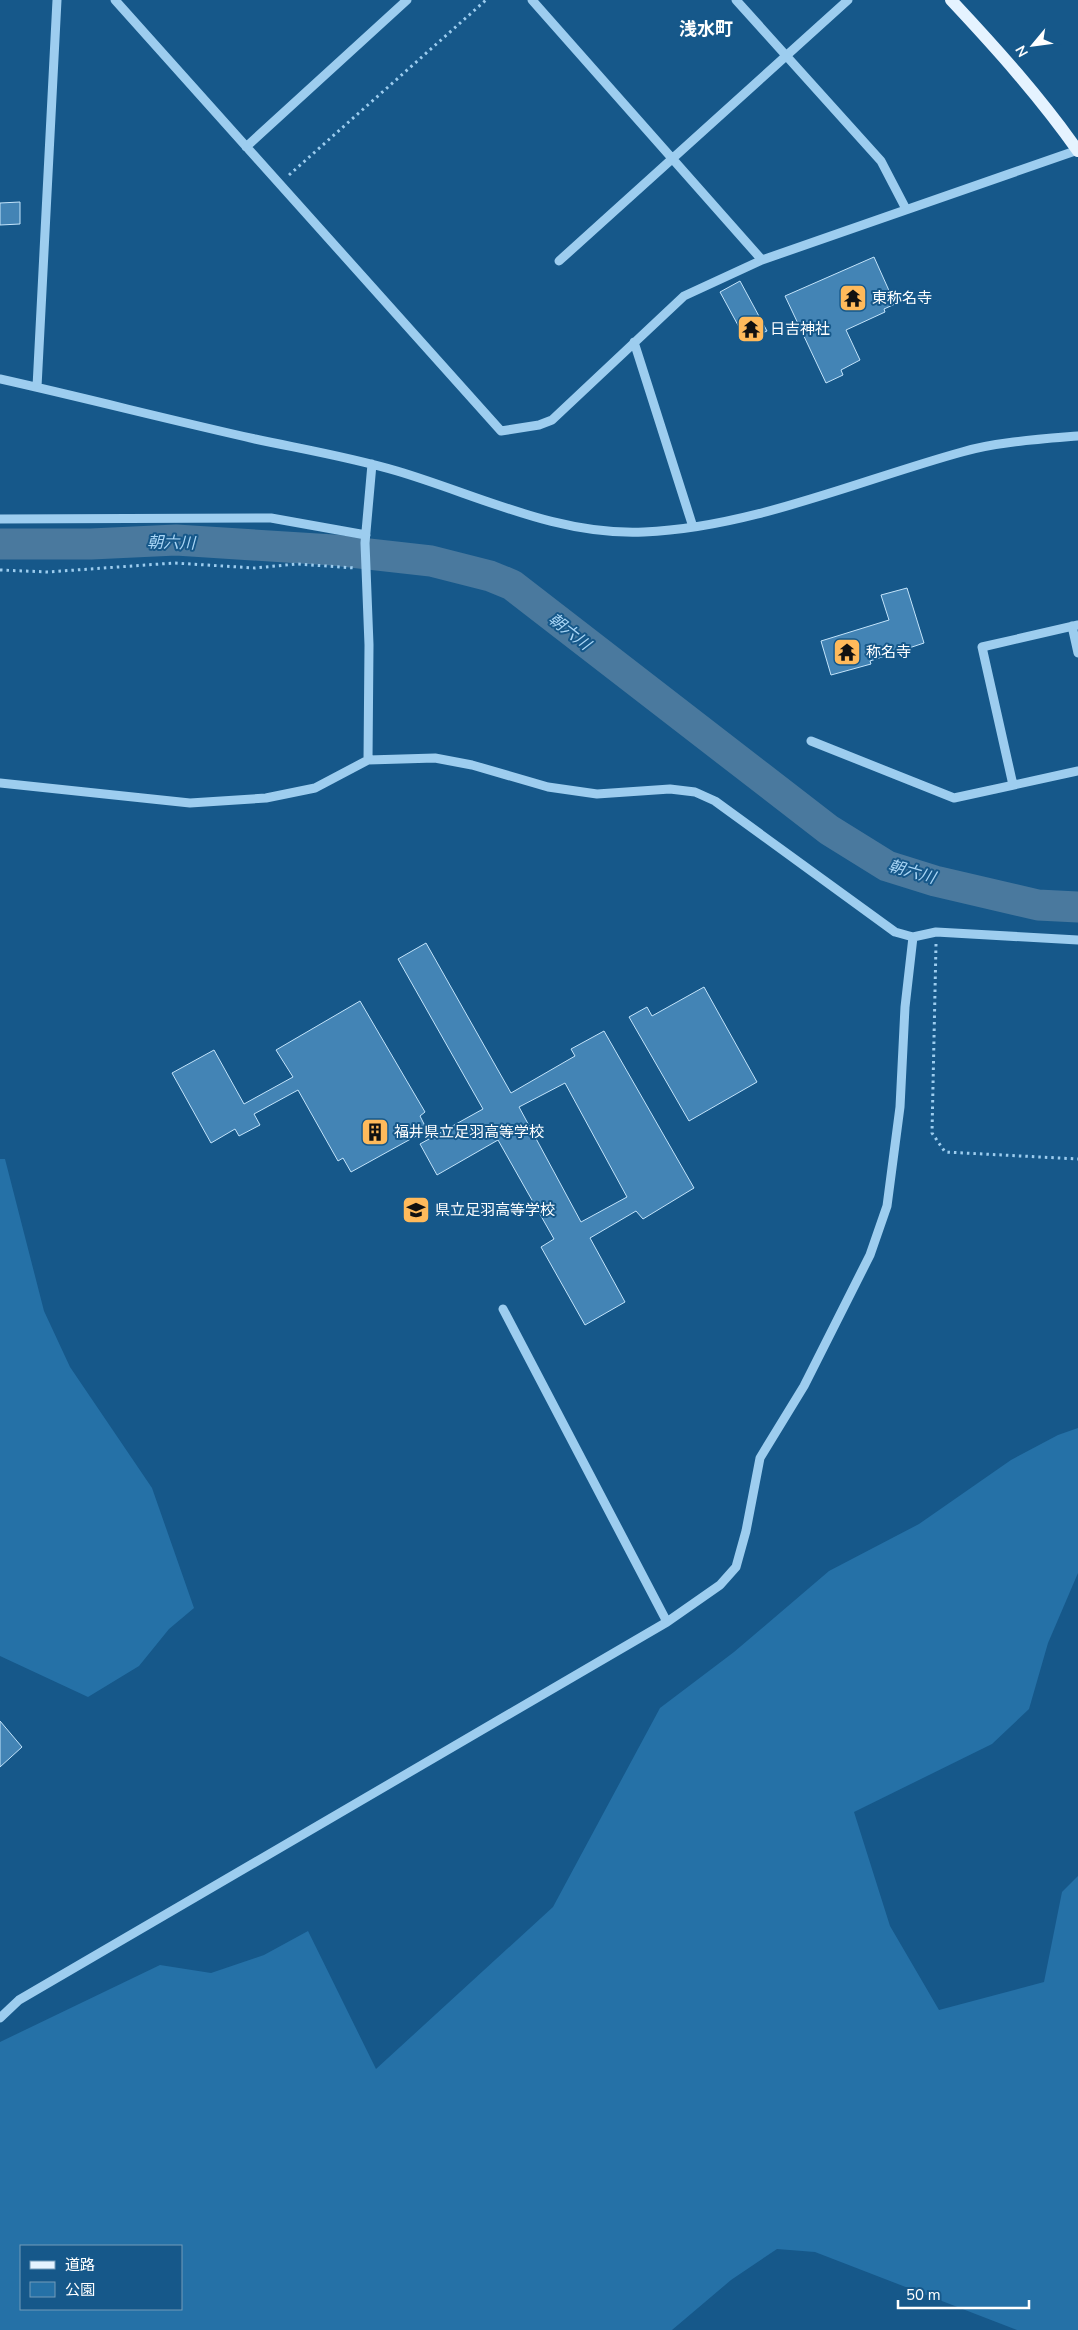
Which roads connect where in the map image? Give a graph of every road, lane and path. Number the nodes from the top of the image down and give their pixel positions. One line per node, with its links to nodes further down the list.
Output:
1 (57, 0): 19 (street)
2 (115, 0): 10 (street)
3 (407, 0): 10 (street)
4 (486, 0): 13 (path)
5 (532, 0): 12 (street)
6 (736, 0): 9 (street)
7 (848, 0): 9 (street)
8 (951, 0): 11 (main road)
9 (786, 56): 12 (street); 14 (street)
10 (246, 147): 13 (street)
11 (1078, 151): 14 (street)
12 (673, 158): 15 (street); 16 (street)
13 (279, 184): 17 (street)
14 (906, 208): 15 (street)
15 (762, 260): 17 (street)
16 (559, 261)
17 (634, 342): 23 (street)
18 (0, 379): 19 (street)
19 (37, 387): 21 (street)
20 (1078, 436): 23 (street)
21 (372, 464): 23 (street); 24 (street)
22 (0, 519): 24 (street)
23 (693, 528)
24 (366, 539): 25 (street)
25 (365, 569): 26 (path); 30 (street)
26 (0, 570)
27 (1075, 626): 28 (street); 33 (street)
28 (1078, 653)
29 (811, 740): 33 (street)
30 (368, 760): 32 (street); 35 (street)
31 (1078, 771): 33 (street)
32 (0, 783)
33 (1013, 785)
34 (936, 932): 35 (street); 36 (street); 37 (path)
35 (913, 937): 39 (street)
36 (1078, 940)
37 (1078, 1159)
38 (503, 1308): 39 (street)
39 (667, 1622): 40 (street)
40 (0, 2018)

